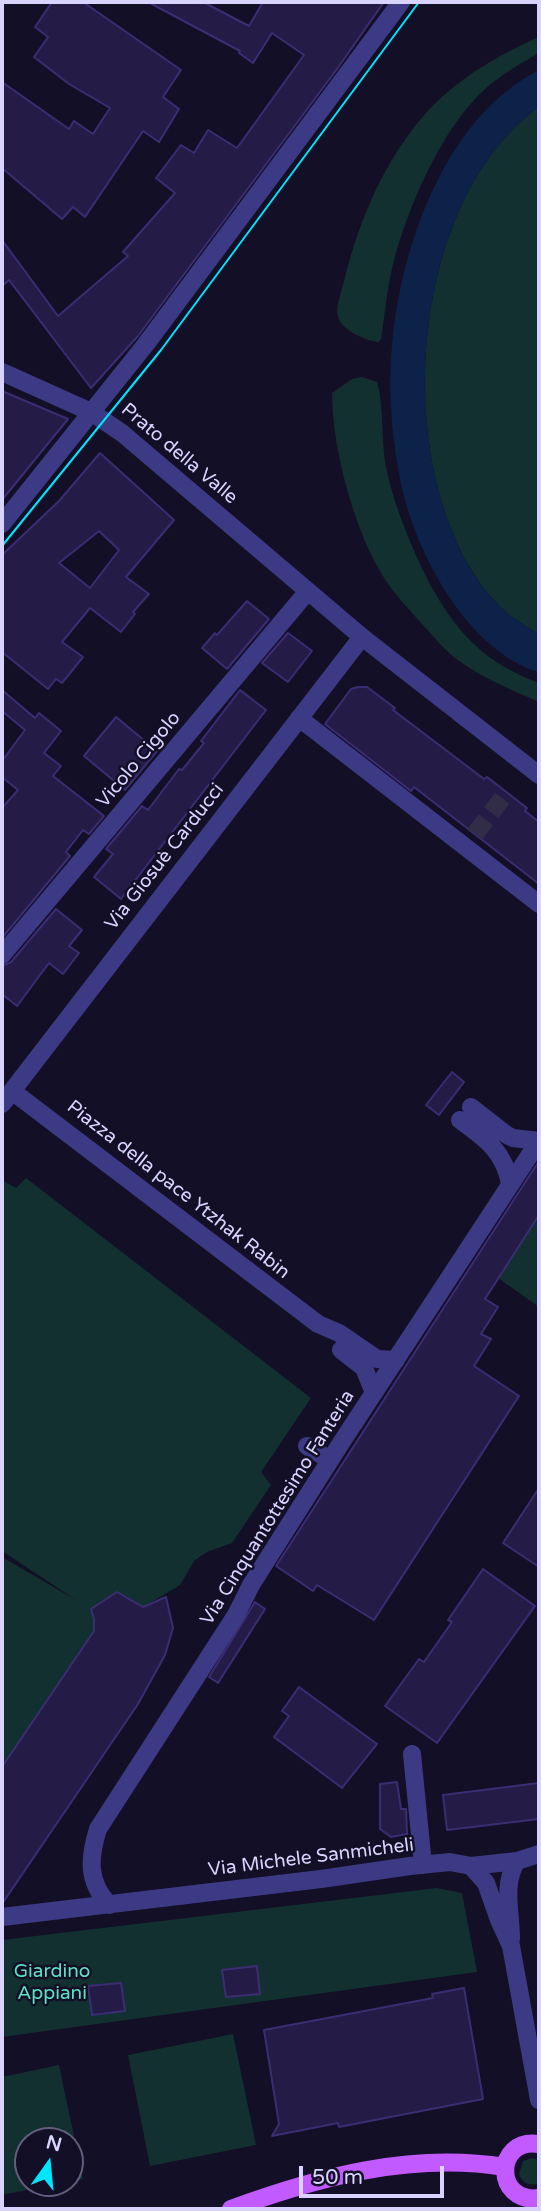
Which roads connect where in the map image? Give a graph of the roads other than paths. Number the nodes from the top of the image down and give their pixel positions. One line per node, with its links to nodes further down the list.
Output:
1 (401, 2): 3 (street, Prato della Valle)
2 (2, 373): 3 (street)
3 (91, 412): 4 (street); 5 (street, Prato della Valle)
4 (2, 523)
5 (308, 591): 6 (street, Prato della Valle); 10 (street, Vicolo Cigolo)
6 (362, 637): 7 (street, Via Giosuè Carducci); 8 (street, Prato della Valle)
7 (299, 718): 9 (street); 11 (street, Via Giosuè Carducci)
8 (535, 773)
9 (539, 904)
10 (2, 955)
11 (7, 1097): 14 (street, Piazza della pace Ytzhak Rabin)
12 (539, 1141): 13 (street, Via Cinquantottesimo Fanteria); 13 (street)
13 (510, 1183): 15 (street, Via Cinquantottesimo Fanteria)
14 (318, 1324): 15 (street, Piazza della pace Ytzhak Rabin); 16 (street, Piazza della pace Ytzhak Rabin)
15 (396, 1360): 16 (street, Via Cinquantottesimo Fanteria)
16 (374, 1393): 18 (street, Via Cinquantottesimo Fanteria)
17 (307, 1446): 18 (street)
18 (330, 1460): 24 (street, Via Cinquantottesimo Fanteria)
19 (412, 1754): 22 (street)
20 (539, 1854): 21 (street, Via Michele Sanmicheli)
21 (517, 1861): 23 (street, Via Michele Sanmicheli); 26 (street)
22 (424, 1865): 23 (street, Via Michele Sanmicheli); 24 (street, Via Michele Sanmicheli)
23 (471, 1866): 26 (street)
24 (110, 1905): 25 (street, Via Michele Sanmicheli)
25 (2, 1917)
26 (511, 1946): 27 (street)
27 (539, 2100)
28 (539, 2144): 29 (main road)
29 (505, 2167): 30 (main road); 31 (main road)
30 (538, 2202)
31 (240, 2208)

